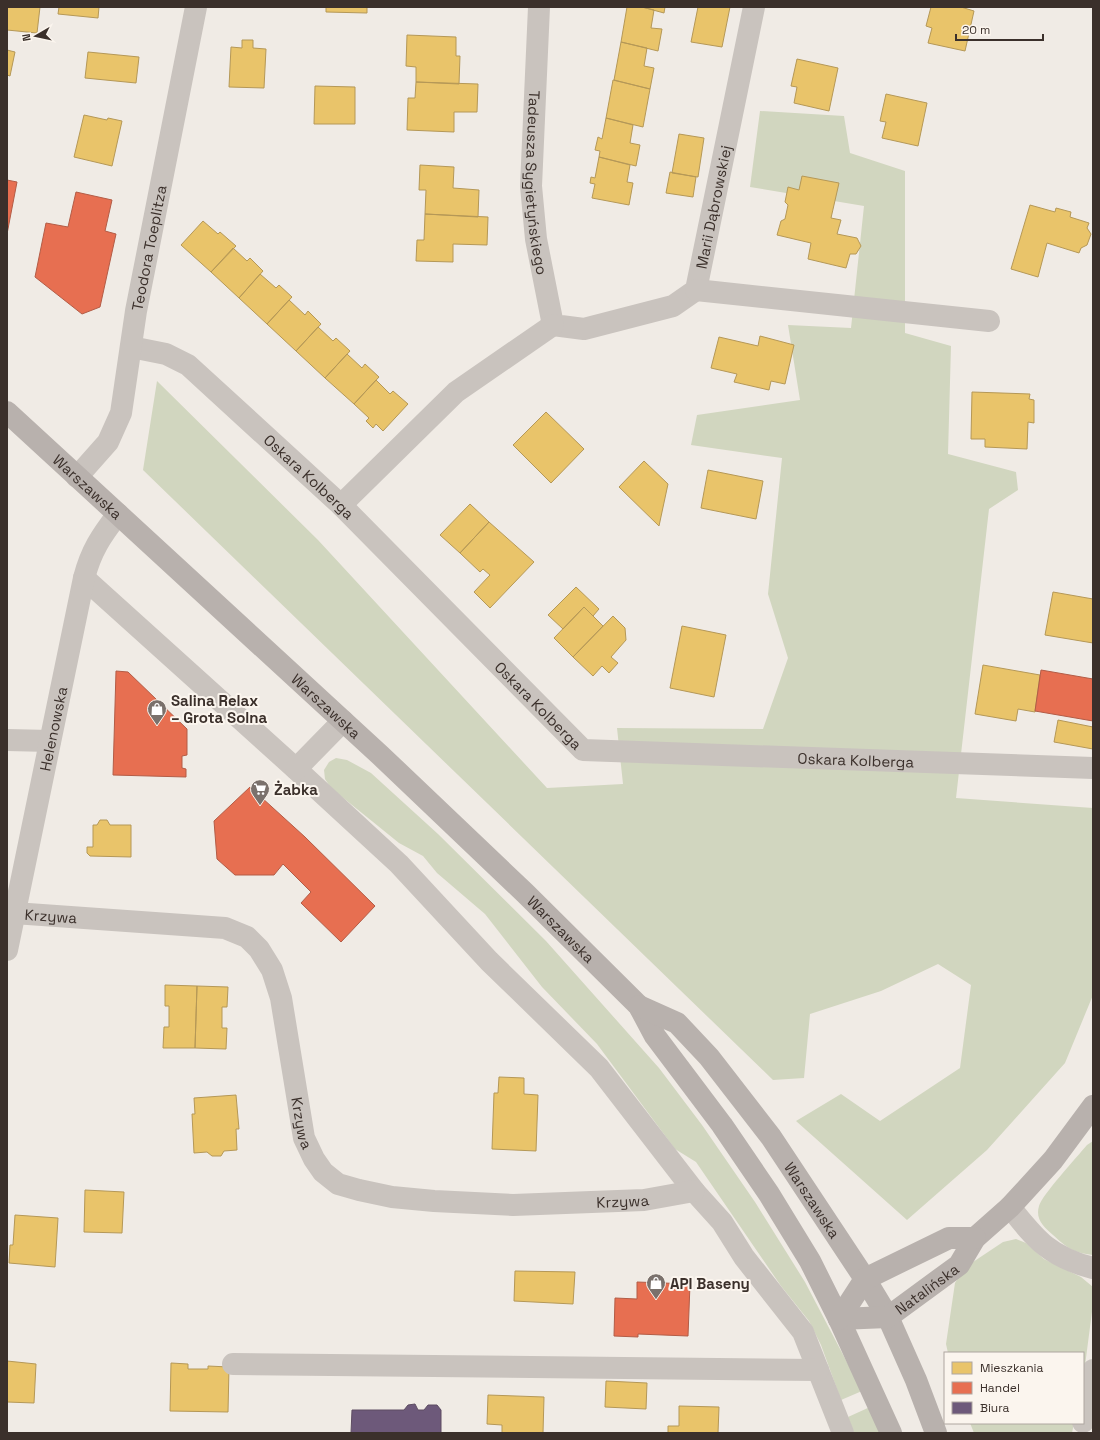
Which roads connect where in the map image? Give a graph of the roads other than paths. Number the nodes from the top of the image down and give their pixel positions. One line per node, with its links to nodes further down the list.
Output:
1 (196, 7): 7 (street, Teodora Toeplitza)
2 (539, 7): 6 (street, Tadeusza Sygietyńskiego)
3 (754, 7): 4 (street, Marii Dąbrowskiej)
4 (696, 290): 5 (street); 6 (street, Marii Dąbrowskiej)
5 (989, 321)
6 (553, 325): 10 (street)
7 (131, 347): 9 (street, Teodora Toeplitza); 10 (street, Oskara Kolberga)
8 (7, 412): 9 (main road, Warszawska)
9 (77, 477): 11 (main road, Warszawska)
10 (341, 505): 16 (street, Oskara Kolberga)
11 (118, 514): 12 (street, Helenowska); 13 (main road, Warszawska)
12 (84, 578): 15 (street, Helenowska); 17 (street)
13 (344, 721): 17 (street); 20 (main road, Warszawska)
14 (7, 740): 15 (street)
15 (50, 741): 18 (street, Helenowska)
16 (1093, 768)
17 (296, 769): 22 (street)
18 (14, 913): 19 (street, Helenowska); 22 (street, Krzywa)
19 (7, 950)
20 (639, 1006): 26 (main road, Warszawska); 28 (main road, Warszawska)
21 (1093, 1106): 23 (main road, Natalińska)
22 (694, 1191): 30 (street)
23 (1010, 1207): 24 (main road, Natalińska); 25 (street)
24 (975, 1238): 26 (main road, Natalińska); 27 (main road, Natalińska)
25 (1093, 1268)
26 (865, 1279): 27 (main road, Warszawska); 28 (main road)
27 (888, 1317): 28 (main road, Natalińska); 35 (main road, Warszawska)
28 (839, 1319): 34 (main road, Warszawska)
29 (233, 1364): 30 (street)
30 (818, 1370): 33 (street)
31 (1093, 1371): 32 (street)
32 (1084, 1418)
33 (843, 1433)
34 (890, 1433)
35 (936, 1433)

